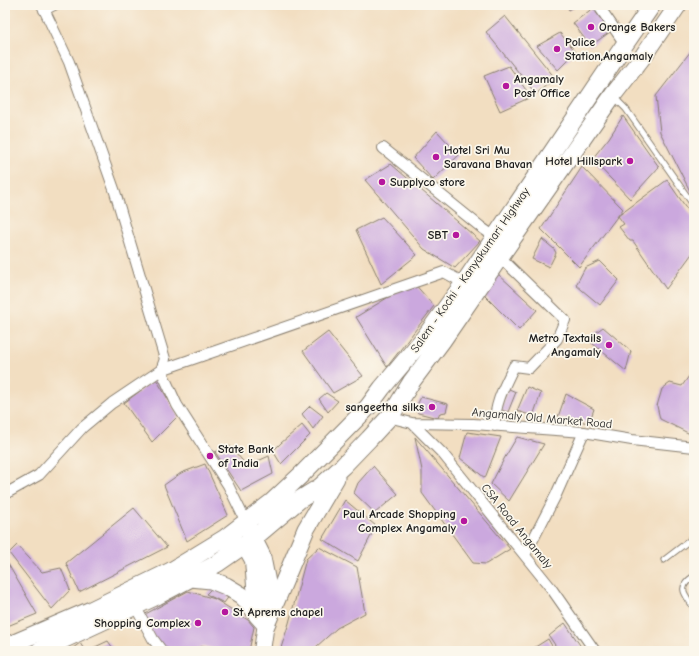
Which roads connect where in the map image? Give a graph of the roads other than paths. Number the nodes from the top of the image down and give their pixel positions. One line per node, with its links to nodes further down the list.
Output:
1 (54, 5): 5 (street)
2 (598, 5): 6 (street)
3 (652, 5): 6 (highway, Salem - Kochi - Kanyakumari Highway)
4 (678, 5): 7 (highway, Salem - Kochi - Kanyakumari Highway)
5 (43, 8): 13 (street)
6 (625, 44): 10 (highway, Salem - Kochi - Kanyakumari Highway)
7 (613, 95): 9 (lane); 11 (highway, Salem - Kochi - Kanyakumari Highway)
8 (382, 148): 10 (street)
9 (694, 206)
10 (495, 237): 12 (highway, Salem - Kochi - Kanyakumari Highway)
11 (500, 257): 14 (highway, Salem - Kochi - Kanyakumari Highway); 16 (street)
12 (464, 283): 13 (street); 21 (highway, Salem - Kochi - Kanyakumari Highway)
13 (161, 370): 20 (street); 21 (street)
14 (388, 417): 15 (street, Angamaly Old Market Road); 19 (highway, Salem - Kochi - Kanyakumari Highway)
15 (412, 423): 16 (street, Angamaly Old Market Road); 24 (street, CSA Road Angamaly)
16 (495, 426): 17 (street, Angamaly Old Market Road)
17 (584, 432): 18 (street, Angamaly Old Market Road); 24 (street)
18 (694, 447)
19 (343, 466): 23 (highway, Salem - Kochi - Kanyakumari Highway); 30 (highway)
20 (5, 494)
21 (241, 525): 23 (main road); 31 (highway, Salem - Kochi - Kanyakumari Highway)
22 (694, 537): 25 (lane)
23 (250, 541): 27 (highway, Salem - Kochi - Kanyakumari Highway); 30 (main road)
24 (524, 555): 35 (street, CSA Road Angamaly)
25 (664, 560)
26 (694, 576): 29 (lane)
27 (191, 578): 28 (highway, Salem - Kochi - Kanyakumari Highway); 30 (highway)
28 (135, 606): 32 (highway, Salem - Kochi - Kanyakumari Highway); 33 (street)
29 (694, 608)
30 (266, 625): 34 (main road)
31 (5, 647)
32 (38, 651)
33 (162, 651)
34 (262, 651)
35 (595, 651)

